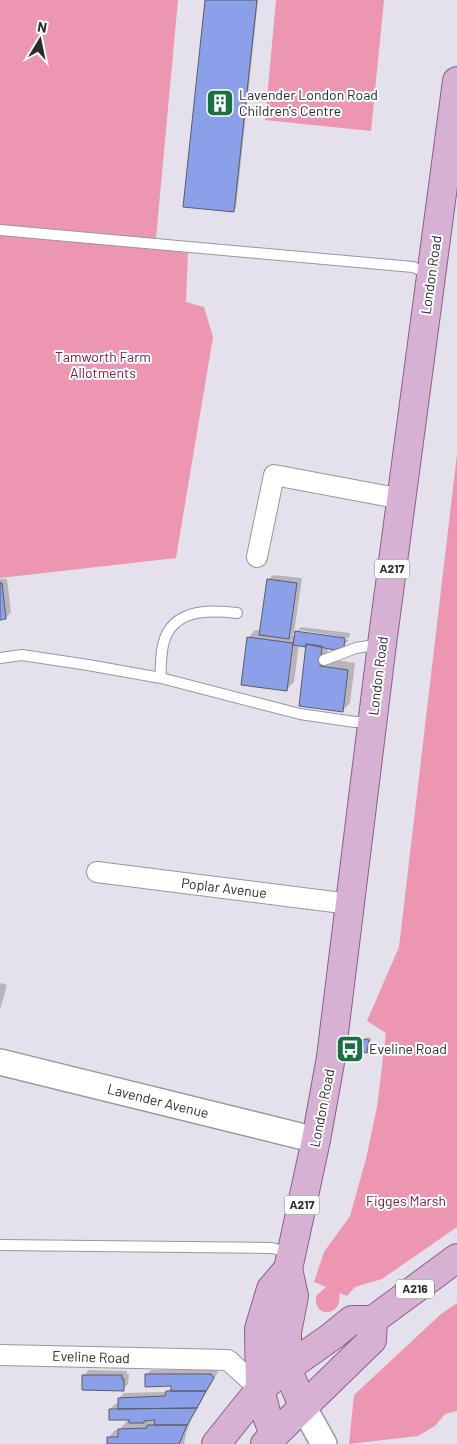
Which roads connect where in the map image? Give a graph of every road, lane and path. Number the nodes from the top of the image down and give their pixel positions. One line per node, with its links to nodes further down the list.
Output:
1 (457, 81): 3 (main road, London Road / A217)
2 (0, 230): 3 (lane)
3 (431, 275): 4 (main road, London Road / A217)
4 (402, 499): 5 (street); 7 (main road, London Road / A217)
5 (257, 558)
6 (237, 613): 10 (lane)
7 (382, 644): 9 (lane); 11 (main road, London Road / A217)
8 (0, 658): 10 (lane)
9 (324, 660)
10 (161, 678): 11 (lane)
11 (373, 721): 13 (main road, London Road / A217)
12 (98, 872): 13 (street, Poplar Avenue)
13 (350, 904): 15 (main road, London Road / A217)
14 (0, 1062): 15 (street, Lavender Avenue)
15 (316, 1140): 18 (main road, London Road / A217)
16 (0, 1245): 18 (lane)
17 (457, 1258): 19 (main road, A216)
18 (290, 1261): 21 (main road, London Road / A217); 22 (main road, London Road / A217)
19 (373, 1320): 21 (main road); 23 (main road)
20 (0, 1355): 22 (street, Eveline Road)
21 (287, 1368): 22 (main road); 23 (main road)
22 (260, 1389): 24 (main road, London Road); 25 (main road)
23 (303, 1406): 24 (main road); 26 (street)
24 (274, 1441)
25 (216, 1444)
26 (324, 1444)

